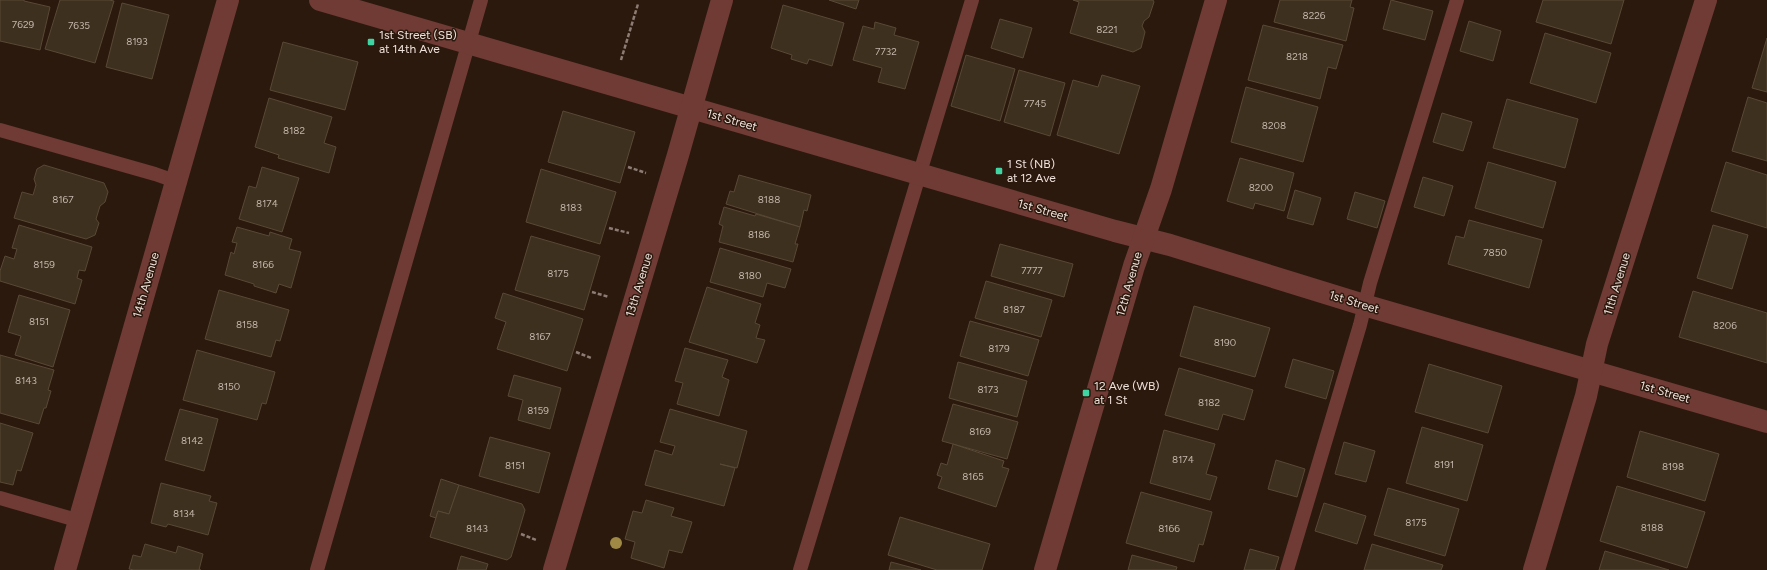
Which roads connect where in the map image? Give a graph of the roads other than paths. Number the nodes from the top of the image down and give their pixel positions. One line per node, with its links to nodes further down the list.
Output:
1 (228, 0): 13 (street, 14th Avenue)
2 (320, 0): 9 (street, 1st Street)
3 (481, 0): 9 (lane)
4 (722, 0): 10 (street, 13th Avenue)
5 (972, 0): 12 (lane)
6 (1216, 0): 14 (street, 12th Avenue)
7 (1457, 0): 15 (lane)
8 (1706, 0): 16 (street, 11th Avenue)
9 (467, 43): 10 (street, 1st Street); 21 (lane)
10 (691, 108): 12 (street, 1st Street); 22 (street, 13th Avenue)
11 (0, 130): 13 (lane)
12 (919, 174): 14 (street, 1st Street); 23 (lane)
13 (175, 182): 19 (street, 14th Avenue)
14 (1143, 238): 15 (street, 1st Street); 24 (street, 12th Avenue)
15 (1364, 305): 16 (street, 1st Street); 25 (lane)
16 (1591, 370): 17 (street, 1st Street); 26 (street, 11th Avenue)
17 (1767, 422)
18 (0, 498): 19 (lane)
19 (80, 521): 20 (street, 14th Avenue)
20 (65, 570)
21 (317, 570)
22 (554, 570)
23 (800, 570)
24 (1045, 570)
25 (1287, 570)
26 (1534, 570)

